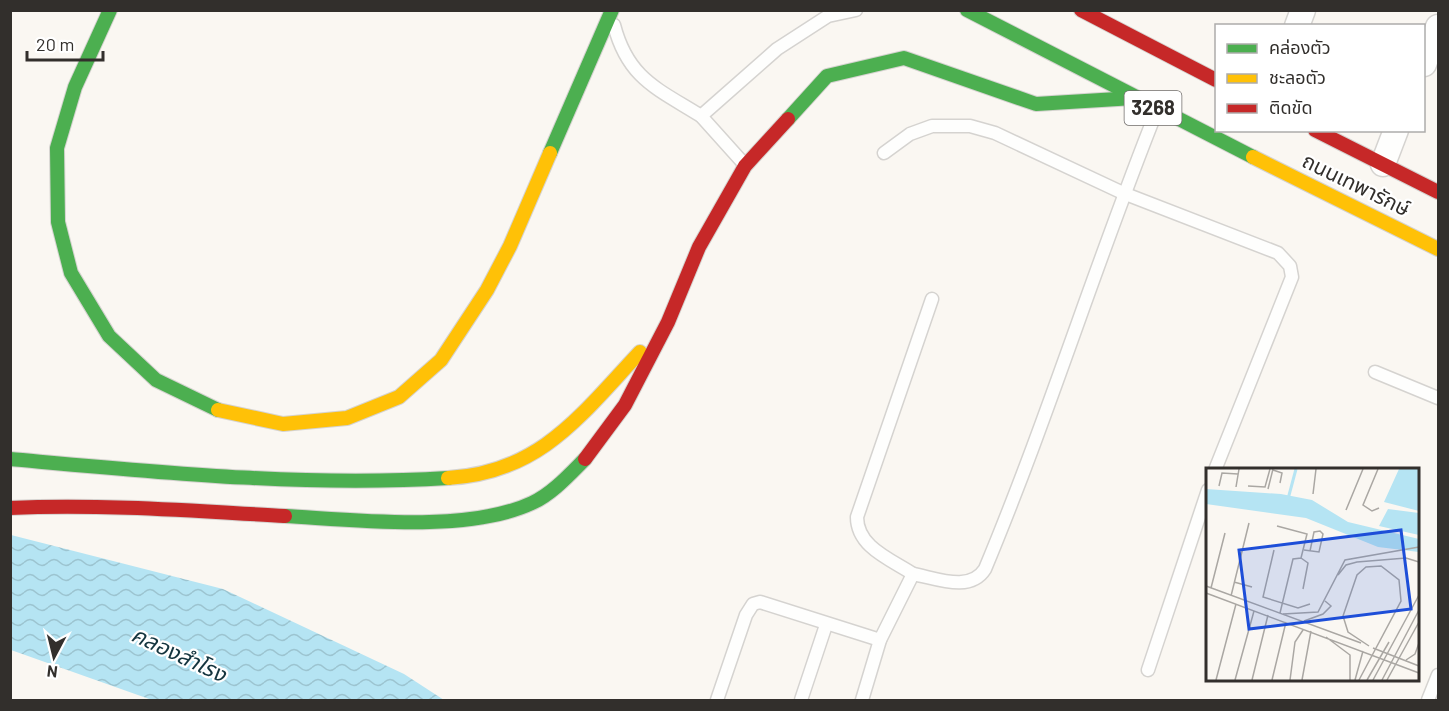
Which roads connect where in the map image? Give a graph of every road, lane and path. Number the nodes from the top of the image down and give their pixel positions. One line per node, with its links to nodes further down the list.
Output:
1 (110, 10): 5 (main road)
2 (856, 10): 12 (lane)
3 (967, 10): 10 (main road, ถนนเทพารักษ์ / 3268)
4 (1082, 10): 6 (main road, 3268)
5 (611, 12): 12 (lane)
6 (1119, 20): 9 (main road, 3268)
7 (1438, 27): 8 (street)
8 (1425, 61)
9 (1215, 80)
10 (1134, 98): 11 (main road, ถนนเทพารักษ์ / 3268); 17 (main road)
11 (1157, 110): 19 (lane); 20 (main road, ถนนเทพารักษ์ / 3268)
12 (701, 116): 17 (lane)
13 (1319, 132): 16 (main road, ถนนเทพารักษ์)
14 (1395, 132): 16 (street)
15 (885, 153): 19 (lane)
16 (1383, 164): 18 (main road, ถนนเทพารักษ์)
17 (745, 166): 22 (main road)
18 (1438, 192)
19 (1123, 193): 26 (lane); 29 (lane)
20 (1438, 249)
21 (932, 299): 29 (lane)
22 (668, 322): 25 (main road); 28 (main road)
23 (1375, 372): 24 (lane)
24 (1438, 398)
25 (10, 459)
26 (1216, 468)
27 (1206, 496): 32 (lane)
28 (10, 508)
29 (913, 574): 31 (lane)
30 (826, 625): 31 (lane); 34 (lane); 35 (lane)
31 (880, 640): 36 (lane)
32 (1148, 670)
33 (1438, 675): 37 (lane)
34 (717, 700)
35 (801, 700)
36 (862, 700)
37 (1428, 700)

